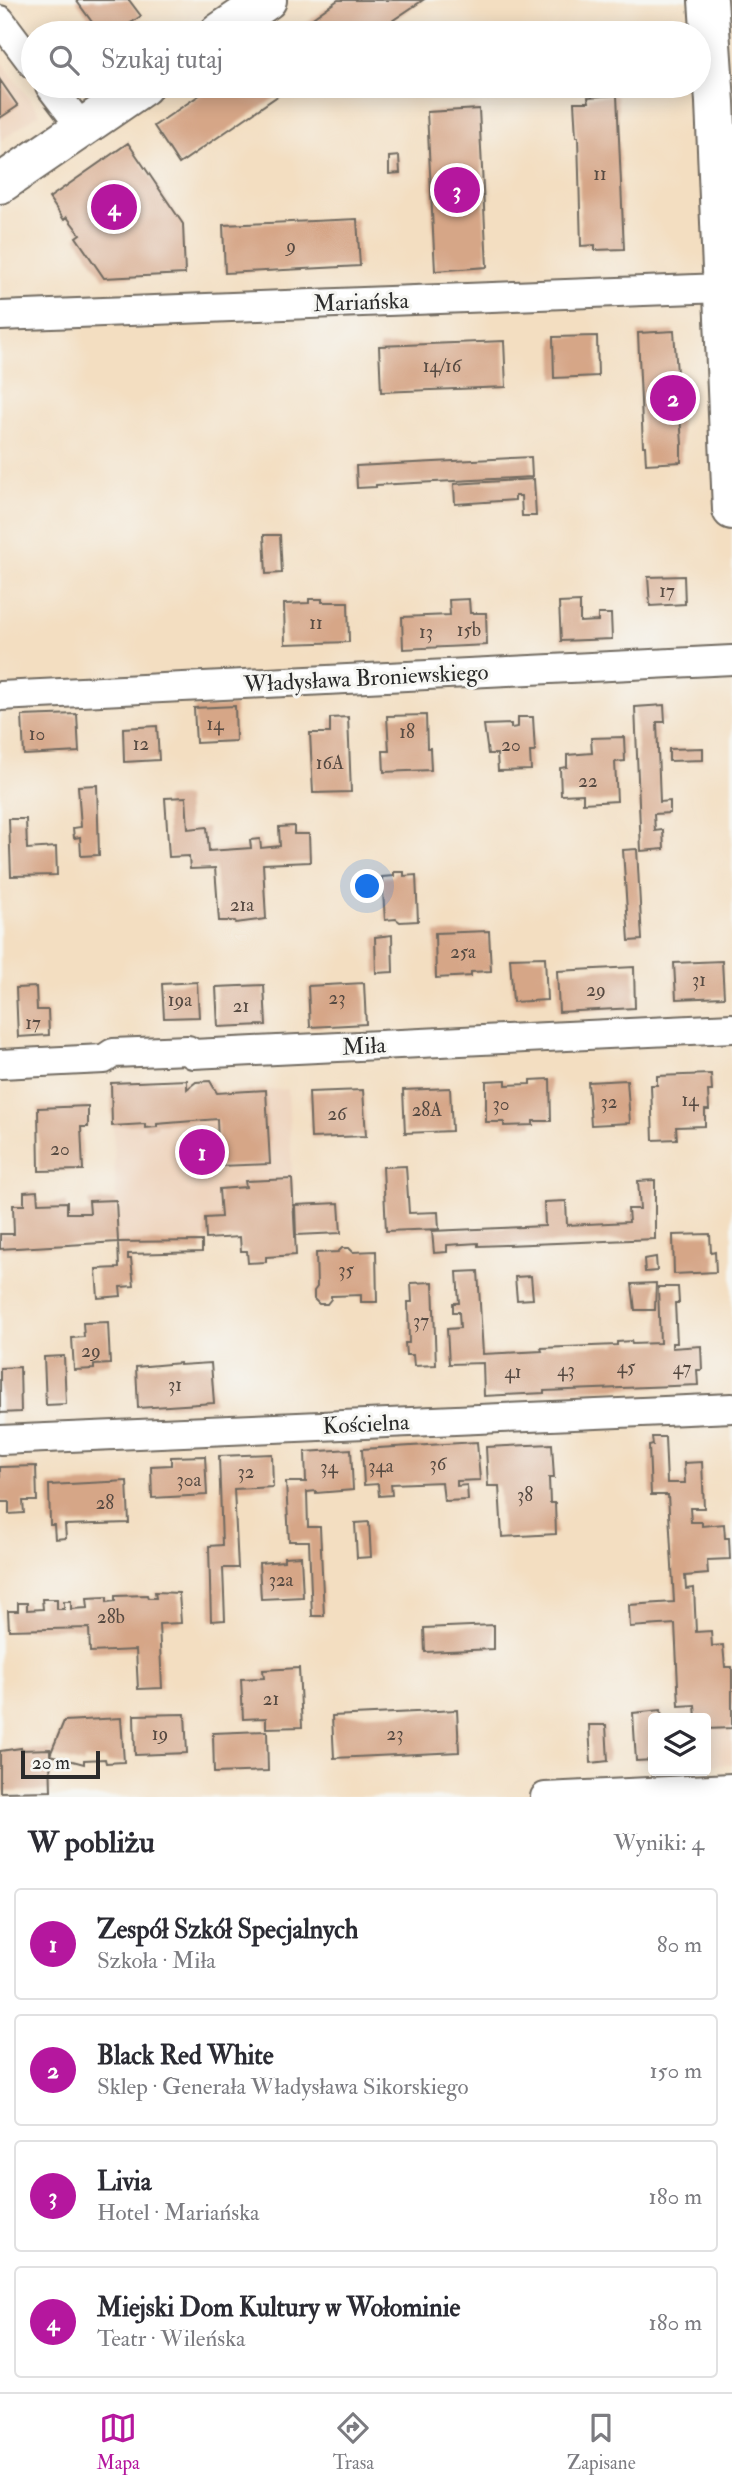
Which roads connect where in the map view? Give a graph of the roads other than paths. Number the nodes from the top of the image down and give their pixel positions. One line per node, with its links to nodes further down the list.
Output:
1 (267, 0): 4 (street)
2 (708, 0): 5 (street)
3 (0, 20): 6 (street)
4 (236, 21)
5 (709, 21)
6 (21, 48)
7 (711, 49): 12 (street)
8 (59, 98): 10 (street)
9 (126, 98): 10 (street)
10 (82, 128): 11 (street)
11 (0, 184)
12 (722, 288): 13 (street, Mariańska); 14 (street)
13 (0, 316)
14 (732, 510)
15 (732, 660): 16 (street, Władysława Broniewskiego)
16 (0, 696)
17 (732, 1028): 18 (street, Miła)
18 (0, 1064)
19 (732, 1408): 20 (street, Kościelna)
20 (0, 1440)
21 (732, 1788): 22 (street)
22 (545, 1797)

